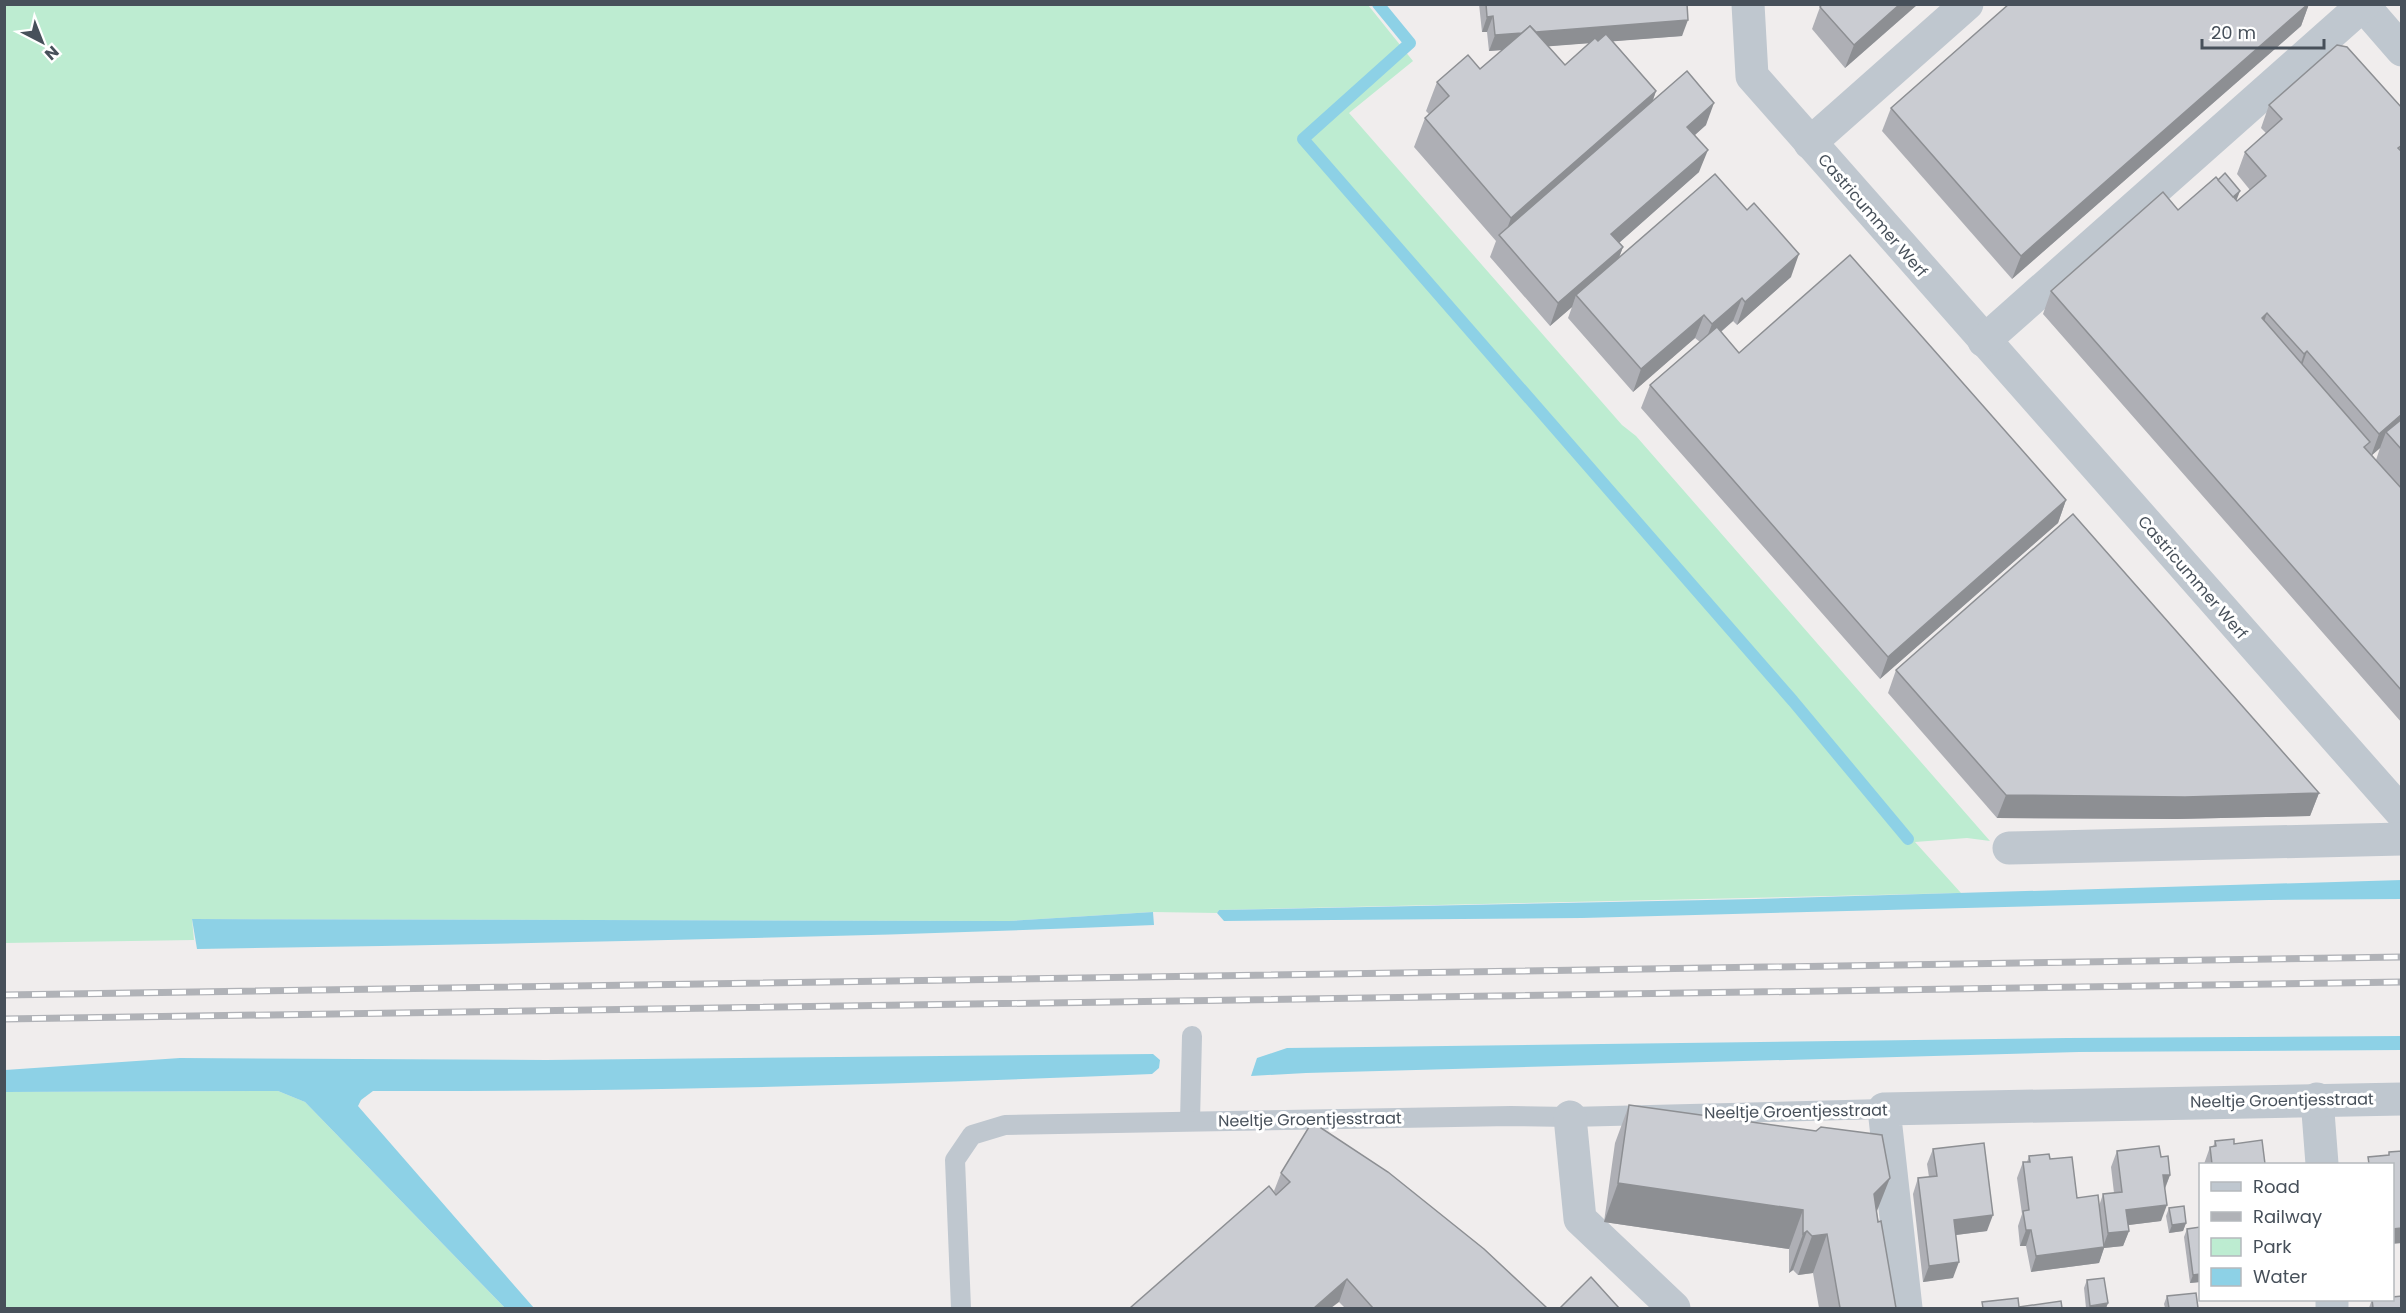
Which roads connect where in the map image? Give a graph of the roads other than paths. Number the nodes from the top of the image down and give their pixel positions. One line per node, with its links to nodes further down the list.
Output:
1 (1748, 4): 5 (street, Castricummer Werf)
2 (1967, 4): 5 (street, Castricummer Werf)
3 (2362, 5): 4 (street); 6 (street)
4 (2402, 50)
5 (1810, 143): 6 (street, Castricummer Werf)
6 (1984, 341): 7 (street, Castricummer Werf)
7 (2402, 813)
8 (2402, 839): 9 (street)
9 (2009, 848)
10 (1192, 1036): 15 (lane)
11 (2317, 1099): 12 (street, Neeltje Groentjesstraat); 13 (street, Neeltje Groentjesstraat); 16 (street)
12 (2402, 1099)
13 (1884, 1109): 14 (lane, Neeltje Groentjesstraat); 19 (street)
14 (1569, 1117): 15 (lane, Neeltje Groentjesstraat); 18 (street)
15 (1190, 1121): 17 (lane, Neeltje Groentjesstraat)
16 (2322, 1163)
17 (961, 1308)
18 (1674, 1308)
19 (1906, 1308)

